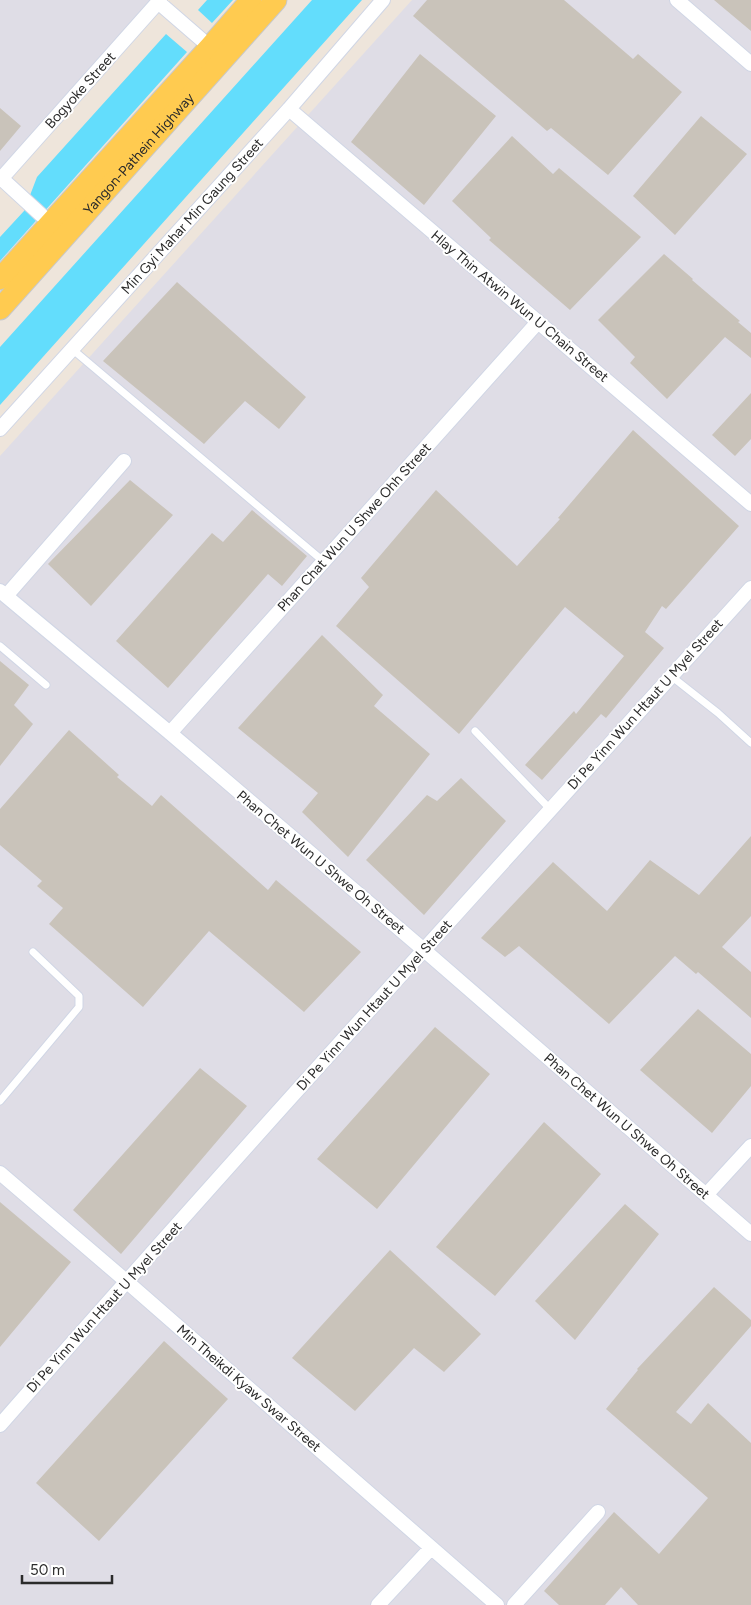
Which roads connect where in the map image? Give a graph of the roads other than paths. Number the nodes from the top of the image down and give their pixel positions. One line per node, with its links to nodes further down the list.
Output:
1 (251, 0): 6 (main road, Yangon-Pathein Highway)
2 (276, 0): 12 (main road, Yangon-Pathein Highway)
3 (383, 0): 8 (street, Min Gyi Mahar Min Gaung Street)
4 (677, 0): 7 (street)
5 (158, 1): 6 (street); 9 (street, Bogyoke Street)
6 (210, 47): 10 (main road, Yangon-Pathein Highway)
7 (751, 64)
8 (289, 109): 13 (street, Hlay Thin Atwin Wun U Chain Street); 14 (street, Min Gyi Mahar Min Gaung Street)
9 (1, 179): 10 (street)
10 (48, 221): 11 (main road, Yangon-Pathein Highway)
11 (0, 279)
12 (0, 309)
13 (538, 322): 17 (street, Hlay Thin Atwin Wun U Chain Street); 18 (street, Phan Chat Wun U Shwe Ohh Street)
14 (72, 348): 15 (street, Min Gyi Mahar Min Gaung Street); 18 (lane)
15 (0, 430)
16 (124, 461): 20 (street)
17 (751, 504)
18 (323, 561): 25 (street, Phan Chat Wun U Shwe Ohh Street)
19 (751, 588): 22 (street, Di Pe Yinn Wun Htaut U Myel Street)
20 (3, 594): 25 (street, Phan Chet Wun U Shwe Oh Street)
21 (0, 646): 23 (lane)
22 (671, 676): 26 (lane); 27 (street, Di Pe Yinn Wun Htaut U Myel Street)
23 (46, 685)
24 (475, 731): 27 (lane)
25 (170, 733): 28 (street, Phan Chet Wun U Shwe Oh Street)
26 (751, 743)
27 (550, 809): 28 (street, Di Pe Yinn Wun Htaut U Myel Street)
28 (424, 950): 33 (street, Phan Chet Wun U Shwe Oh Street); 35 (street, Di Pe Yinn Wun Htaut U Myel Street)
29 (33, 952): 30 (lane)
30 (0, 1102)
31 (751, 1146): 33 (street)
32 (0, 1173): 35 (street, Min Theikdi Kyaw Swar Street)
33 (706, 1195): 34 (street, Phan Chet Wun U Shwe Oh Street)
34 (751, 1234)
35 (126, 1281): 36 (street, Di Pe Yinn Wun Htaut U Myel Street); 38 (street, Min Theikdi Kyaw Swar Street)
36 (0, 1425)
37 (598, 1512): 41 (street)
38 (431, 1548): 39 (street); 40 (street, Min Theikdi Kyaw Swar Street)
39 (378, 1605)
40 (497, 1605)
41 (514, 1605)

